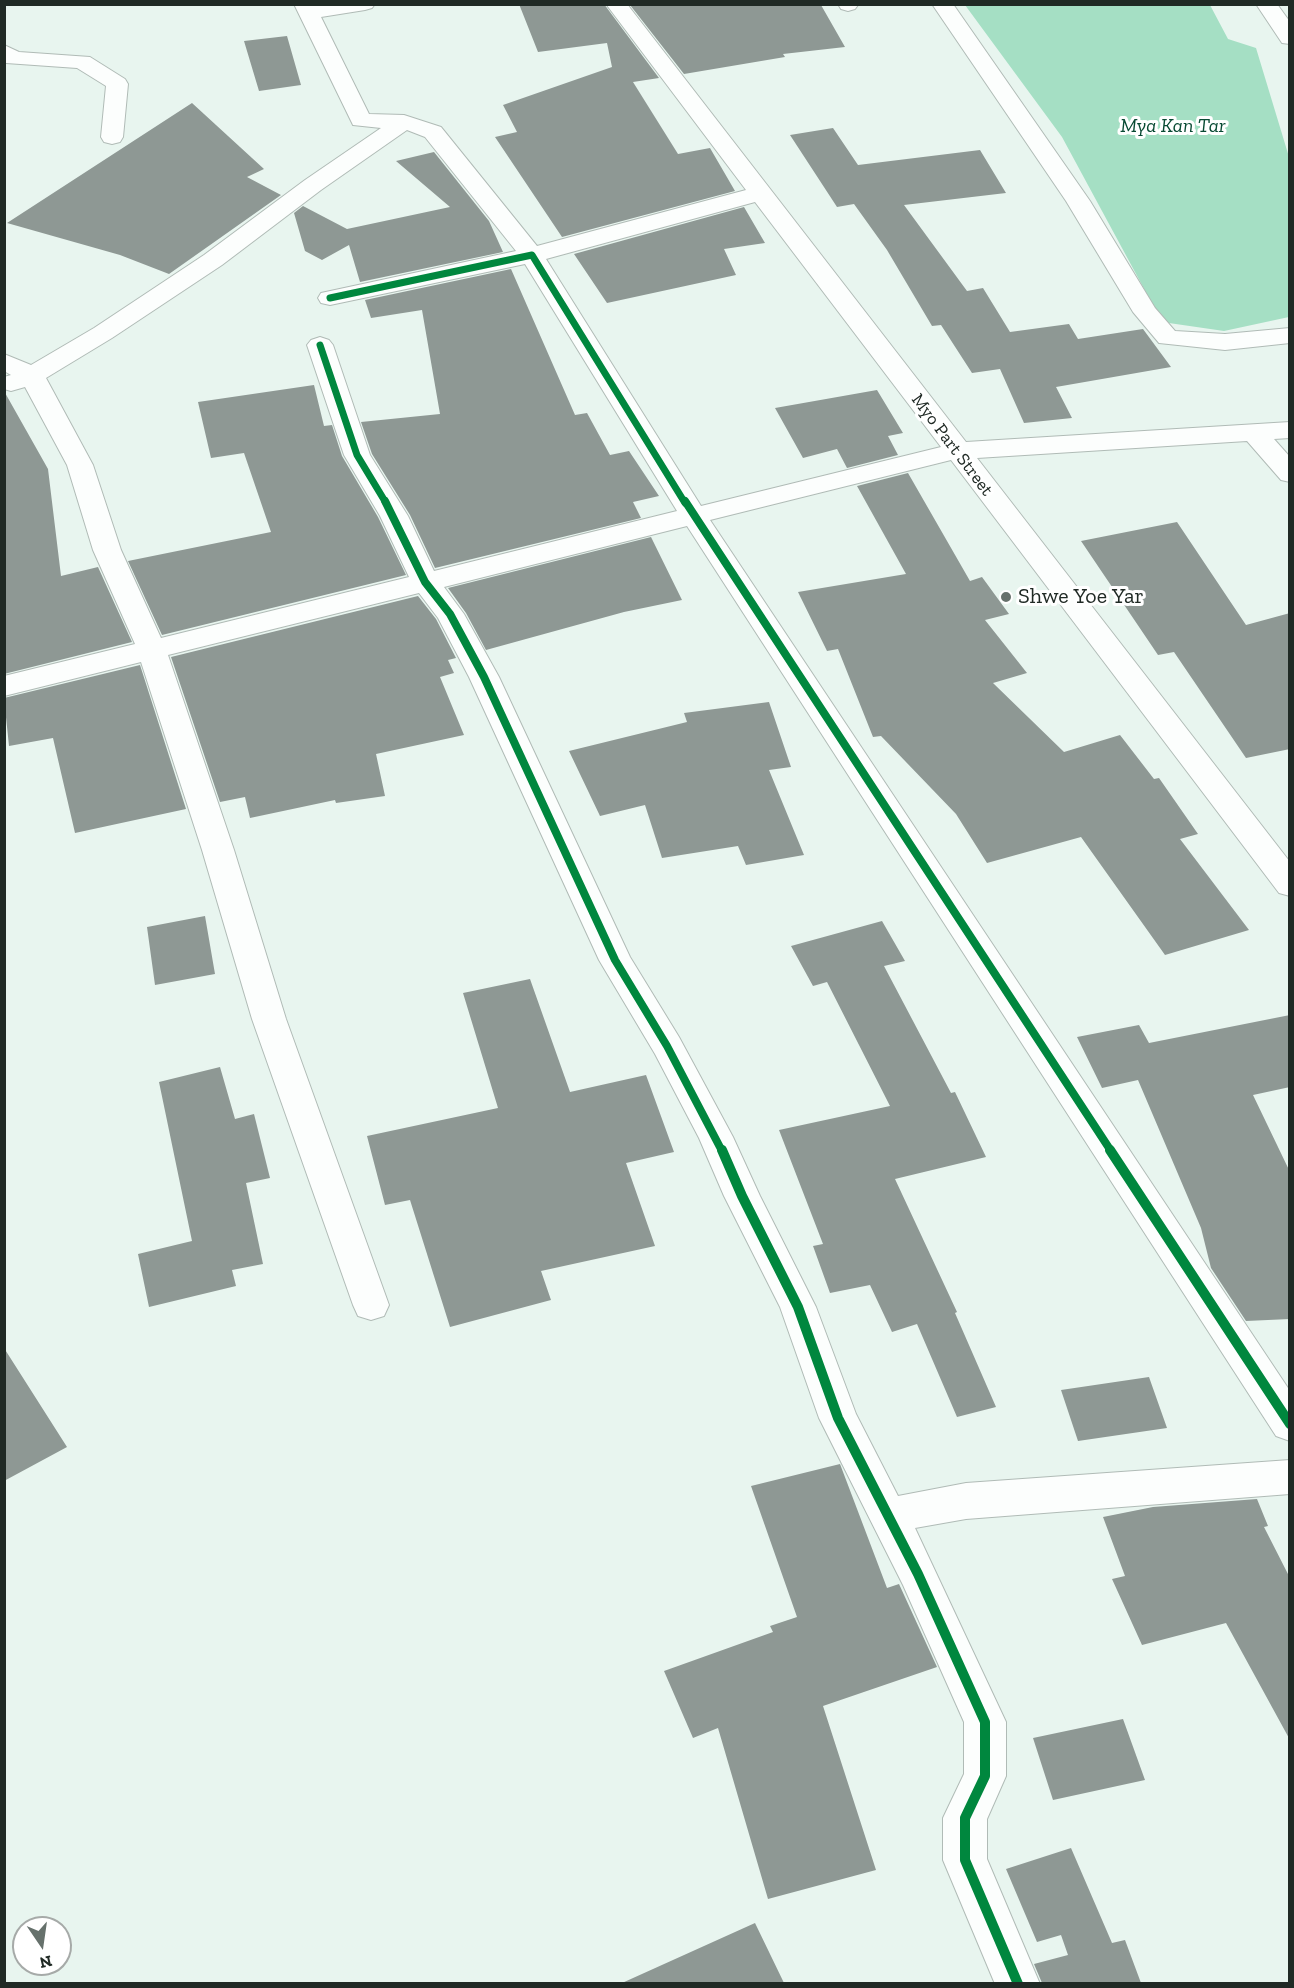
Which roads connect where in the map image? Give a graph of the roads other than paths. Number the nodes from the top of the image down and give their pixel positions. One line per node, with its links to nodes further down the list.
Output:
1 (364, 4): 5 (street)
2 (616, 4): 10 (street, Myo Part Street)
3 (942, 4): 13 (street)
4 (1266, 4): 6 (street)
5 (307, 9): 8 (street)
6 (1290, 38)
7 (4, 51): 9 (street)
8 (404, 122): 11 (street); 16 (street)
9 (111, 137)
10 (760, 193): 11 (street); 19 (street, Myo Part Street)
11 (532, 255): 12 (street); 21 (street)
12 (330, 298)
13 (1290, 335)
14 (320, 345): 22 (street)
15 (4, 361): 16 (street)
16 (18, 380): 23 (street)
17 (1290, 430): 18 (street)
18 (1255, 433): 19 (street); 20 (street)
19 (957, 451): 21 (street); 25 (street, Myo Part Street)
20 (1290, 474)
21 (693, 515): 22 (street); 27 (street)
22 (425, 582): 23 (street); 29 (street)
23 (152, 651): 24 (street); 26 (street)
24 (4, 686)
25 (1290, 885)
26 (371, 1305)
27 (1290, 1424)
28 (1290, 1477): 29 (street)
29 (888, 1515): 30 (street)
30 (1018, 1983)

